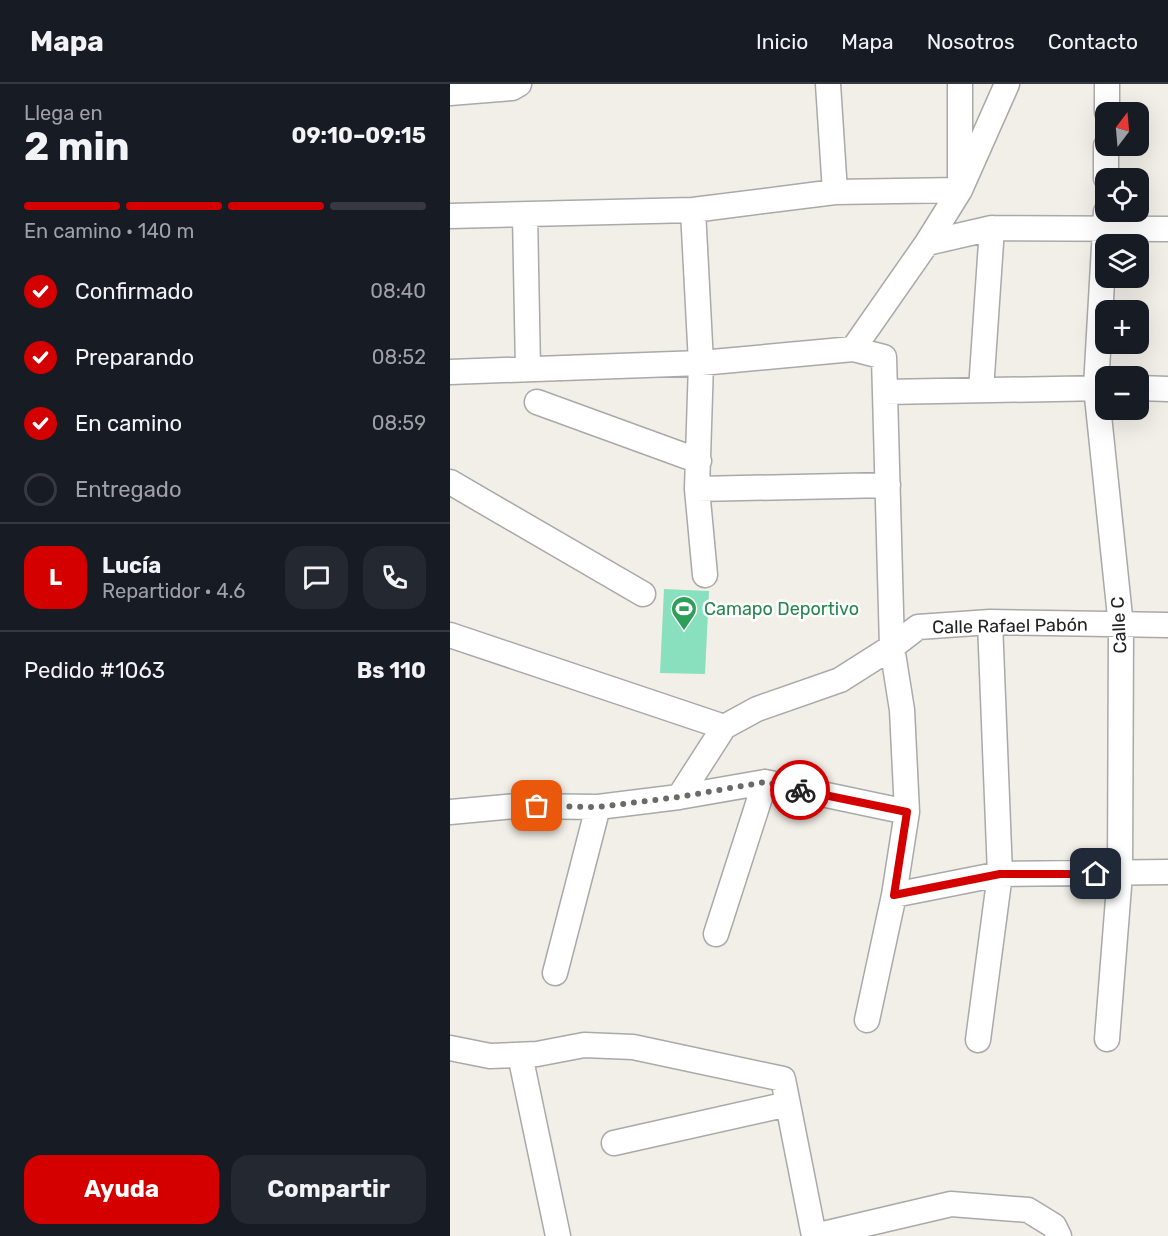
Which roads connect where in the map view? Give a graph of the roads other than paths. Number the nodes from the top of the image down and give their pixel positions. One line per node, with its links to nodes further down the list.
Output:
1 (519, 84): 6 (street)
2 (828, 84): 9 (street)
3 (960, 84): 8 (street)
4 (1007, 84): 8 (street)
5 (1107, 84): 7 (street)
6 (450, 93)
7 (1107, 102)
8 (960, 190): 9 (street); 18 (street)
9 (835, 192): 10 (street)
10 (693, 210): 11 (street); 20 (street)
11 (525, 215): 12 (street); 22 (street)
12 (450, 216)
13 (1095, 221): 16 (street)
14 (1106, 222): 21 (street, Calle C)
15 (1120, 222): 17 (street)
16 (992, 228): 18 (street); 27 (street)
17 (1168, 229)
18 (927, 243): 19 (street)
19 (853, 349): 20 (street); 28 (street)
20 (701, 363): 22 (street); 31 (street)
21 (1102, 366)
22 (528, 369): 23 (street)
23 (450, 372)
24 (1095, 388): 27 (street)
25 (1149, 388): 26 (street)
26 (1168, 388)
27 (981, 390): 28 (street)
28 (885, 392): 33 (street)
29 (537, 402): 31 (street)
30 (1104, 420): 39 (street, Calle C)
31 (699, 461): 34 (street)
32 (450, 482): 36 (street)
33 (888, 485): 34 (street); 41 (street)
34 (697, 489): 35 (street)
35 (705, 575)
36 (643, 594)
37 (990, 622): 39 (street, Calle Rafael Pabón); 41 (street, Calle Rafael Pabón); 49 (street)
38 (1168, 625): 39 (street, Calle Rafael Pabón)
39 (1121, 626): 50 (street, Calle C)
40 (450, 635): 42 (street)
41 (892, 647): 42 (street, Calle Rafael Pabón); 47 (street)
42 (724, 727): 44 (street, Calle Rafael Pabón)
43 (765, 782): 44 (street); 47 (street); 52 (street)
44 (679, 797): 45 (street)
45 (598, 807): 46 (street); 53 (street)
46 (450, 812)
47 (907, 812): 51 (street)
48 (1168, 872): 50 (street)
49 (1000, 874): 50 (street); 51 (street); 56 (street)
50 (1120, 874): 55 (street, Calle C)
51 (894, 895): 54 (street)
52 (716, 934)
53 (555, 973)
54 (867, 1020)
55 (1107, 1039)
56 (978, 1040)
57 (450, 1048): 58 (street)
58 (520, 1055): 59 (street); 61 (street)
59 (788, 1104): 60 (street); 62 (street)
60 (614, 1143)
61 (558, 1236)
62 (814, 1236): 63 (street)
63 (1059, 1236)

